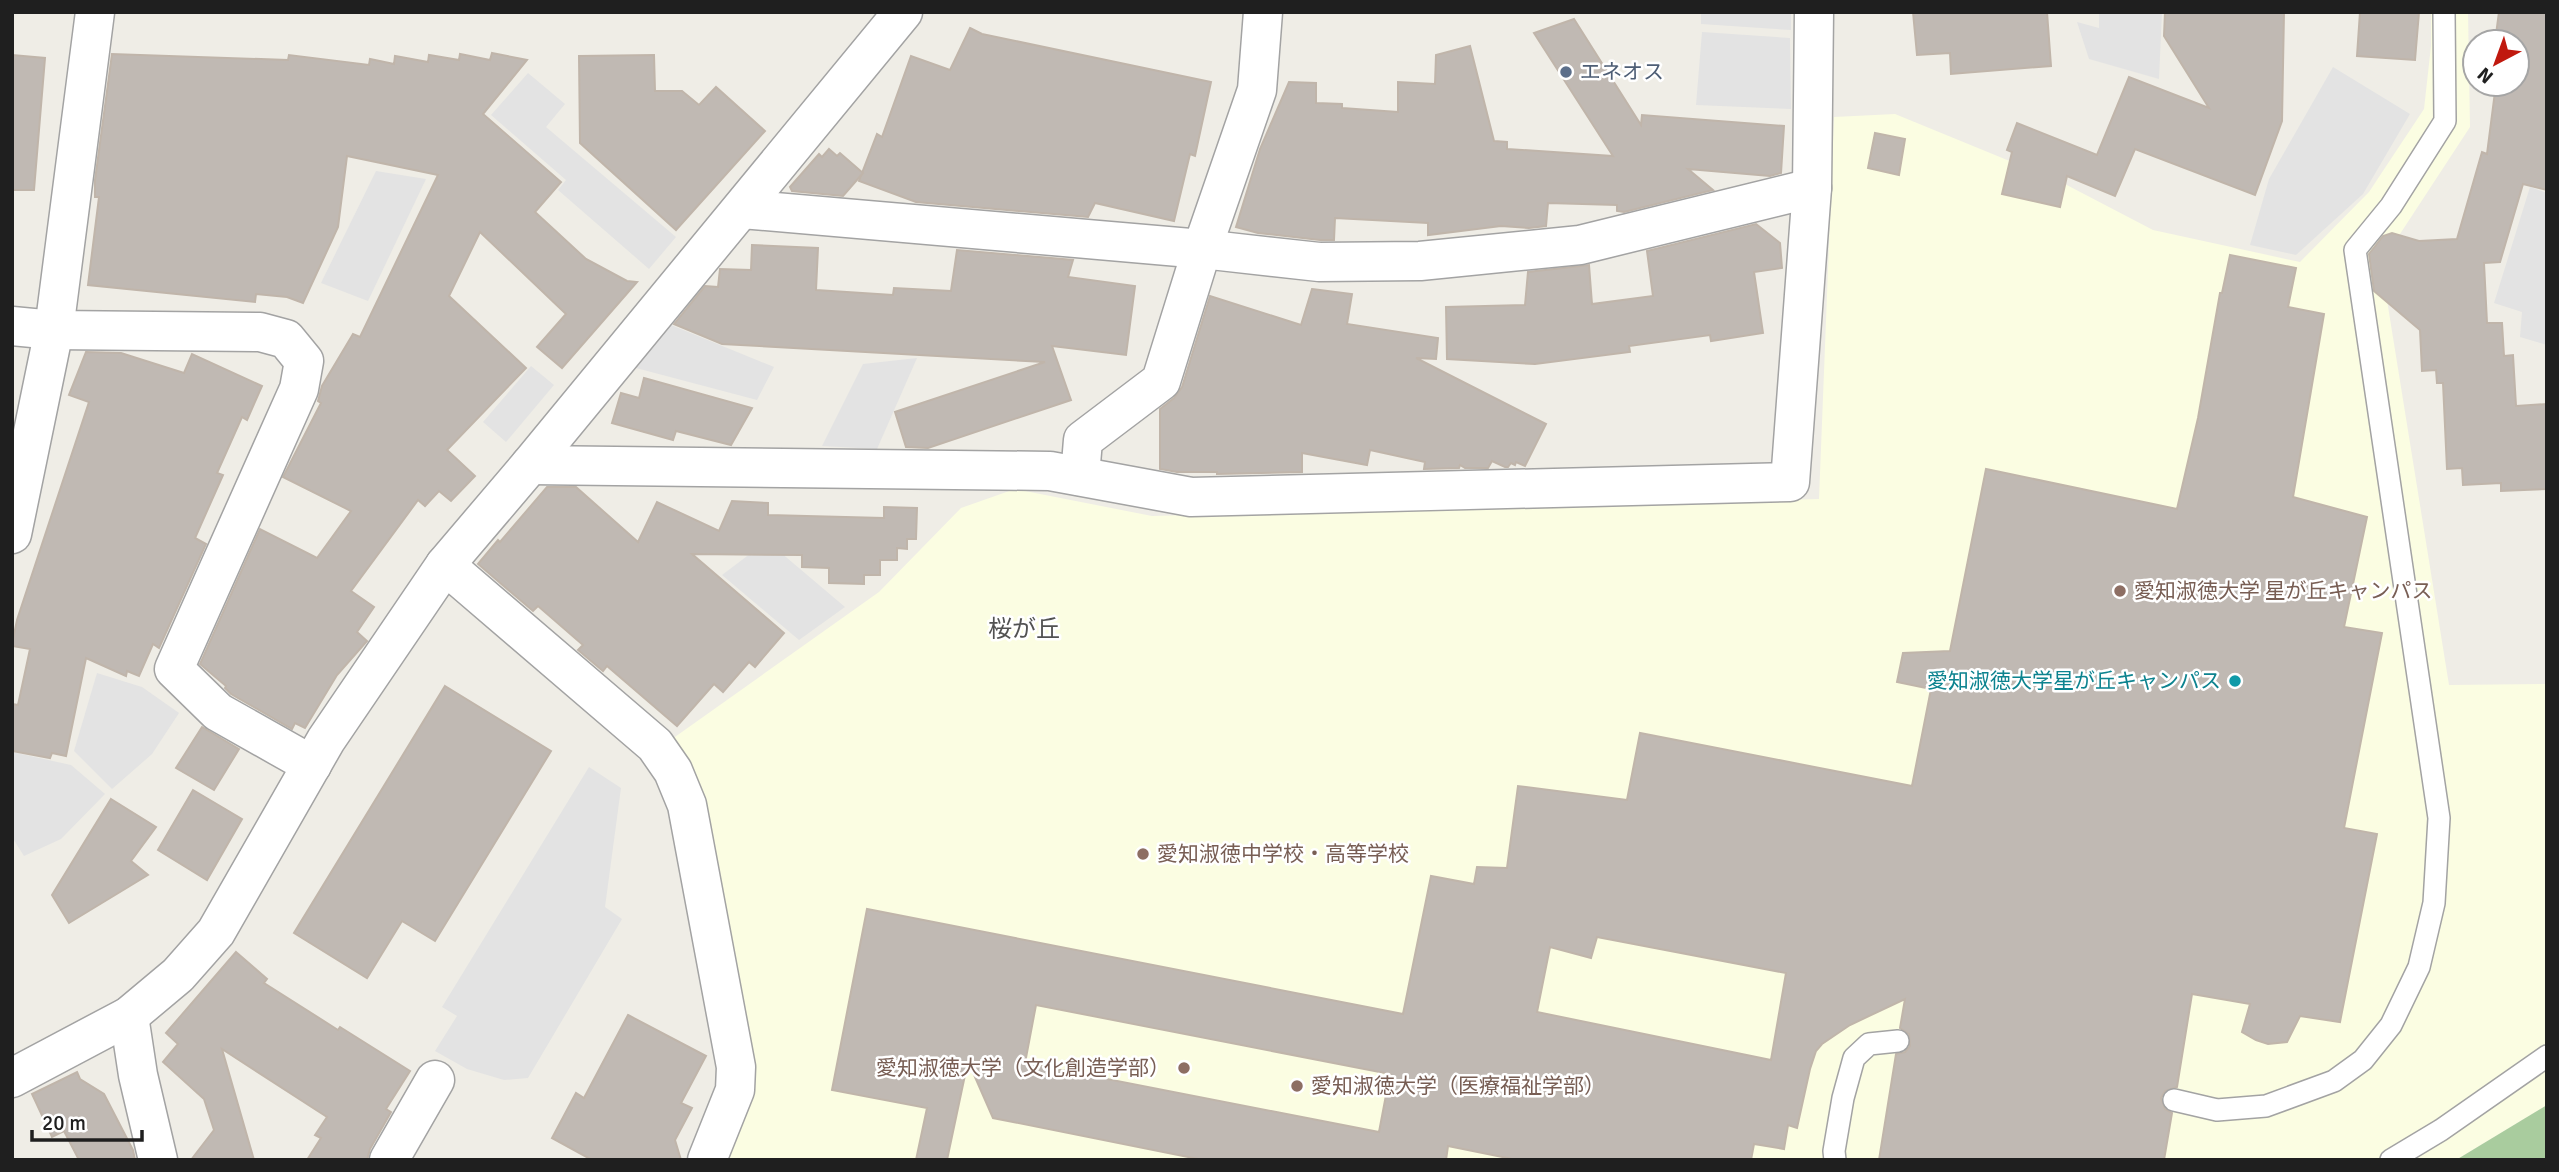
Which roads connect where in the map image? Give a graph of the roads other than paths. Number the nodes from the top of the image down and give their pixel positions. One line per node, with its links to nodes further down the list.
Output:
1 (95, 12): 10 (street)
2 (903, 12): 7 (street)
3 (1263, 12): 8 (street)
4 (1814, 12): 6 (street)
5 (2444, 12): 21 (lane)
6 (1812, 188): 8 (street); 12 (street)
7 (741, 209): 8 (street); 11 (street)
8 (1202, 248): 12 (street)
9 (12, 326): 10 (street)
10 (54, 330): 13 (street); 15 (street)
11 (530, 465): 12 (street); 14 (street)
12 (1080, 477)
13 (12, 534)
14 (444, 565): 15 (street); 24 (street)
15 (312, 765): 16 (street)
16 (129, 1016): 19 (street); 22 (street)
17 (1898, 1041): 25 (lane)
18 (2547, 1056): 26 (lane)
19 (12, 1078)
20 (435, 1080): 23 (street)
21 (2174, 1100)
22 (158, 1160)
23 (388, 1160)
24 (707, 1160)
25 (1835, 1160)
26 (2391, 1160)

